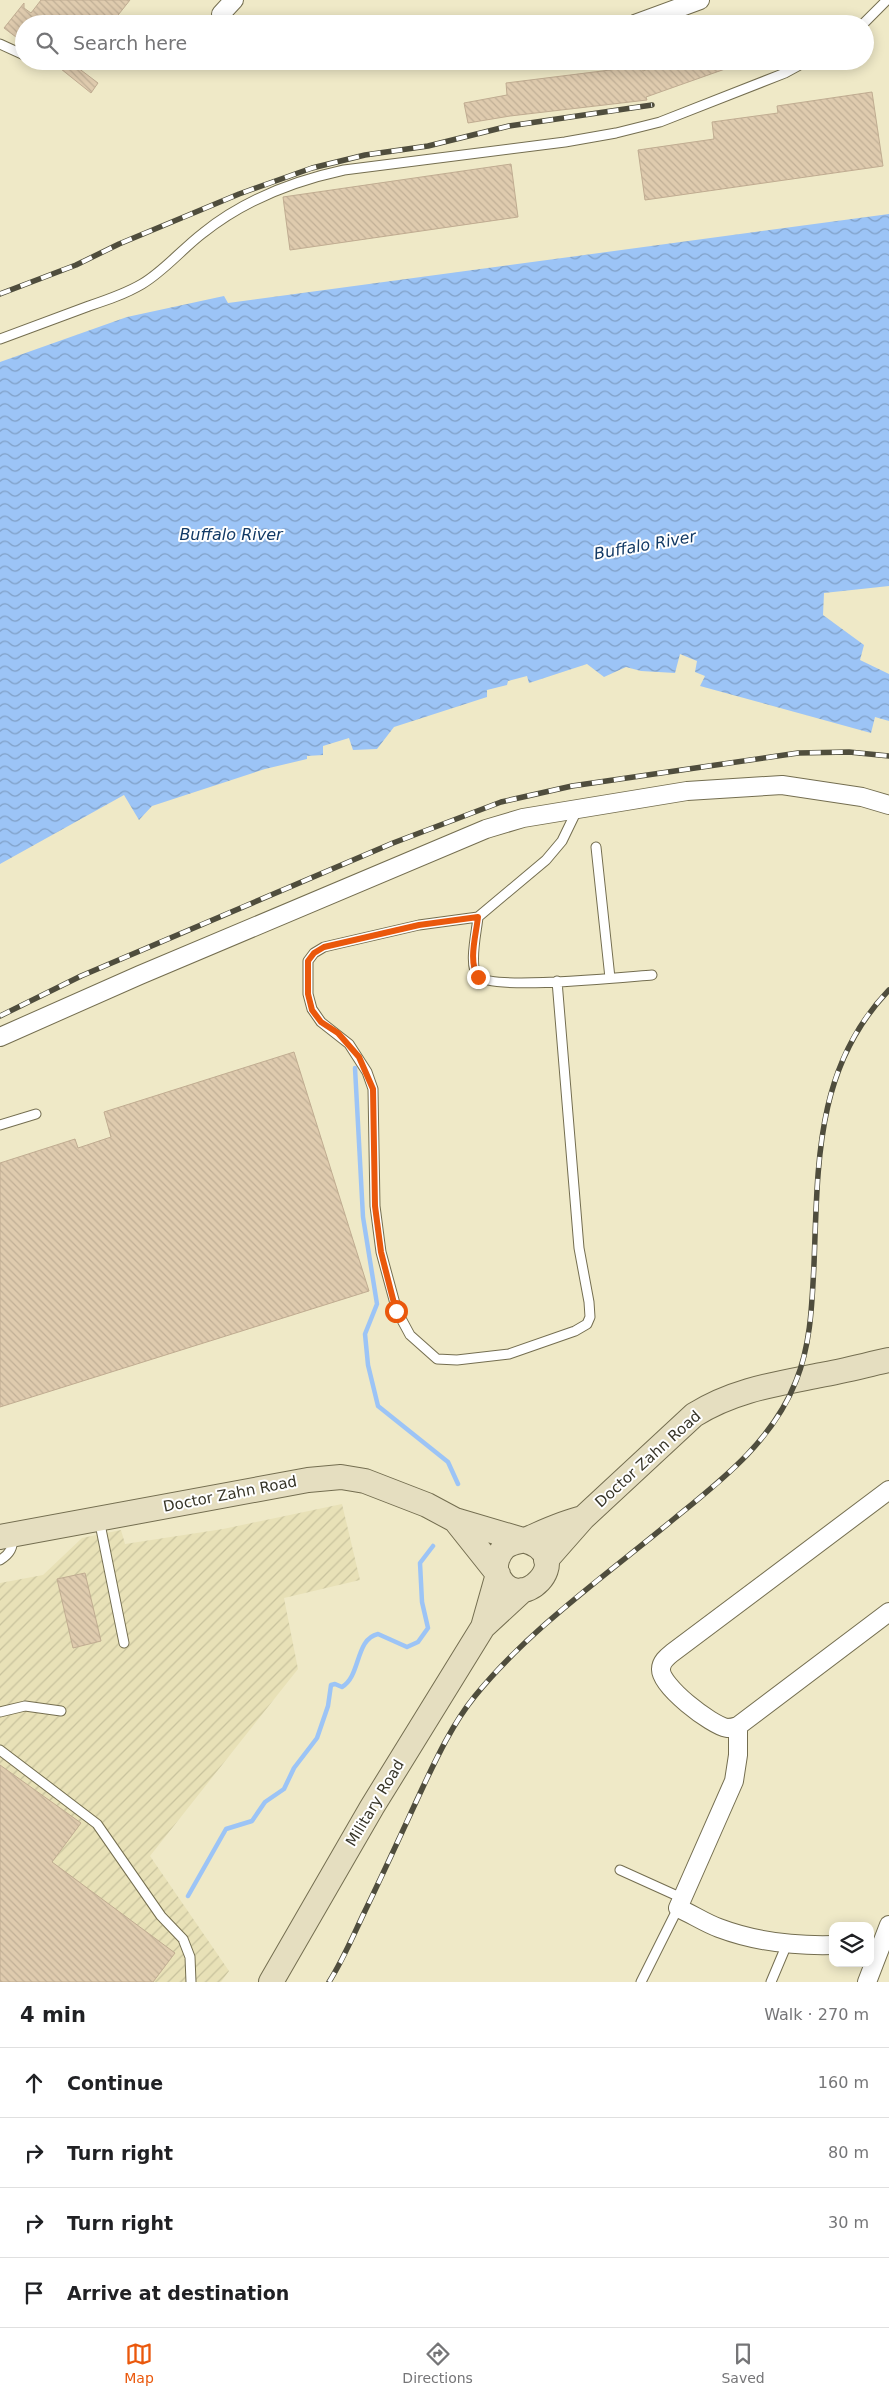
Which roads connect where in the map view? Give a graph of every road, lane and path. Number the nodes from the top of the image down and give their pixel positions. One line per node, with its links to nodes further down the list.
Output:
1 (234, 0): 4 (street)
2 (700, 0): 5 (street)
3 (887, 0): 6 (lane)
4 (221, 14)
5 (659, 15)
6 (872, 15)
7 (0, 44): 8 (lane)
8 (15, 51)
9 (790, 70): 10 (lane)
10 (0, 339)
11 (889, 805): 12 (street)
12 (577, 810): 14 (lane); 18 (street)
13 (596, 847): 16 (lane)
14 (478, 917): 17 (lane); 17 (lane)
15 (652, 975): 16 (lane)
16 (610, 978): 17 (lane)
17 (557, 981)
18 (0, 1037)
19 (36, 1114): 20 (lane)
20 (0, 1125)
21 (889, 1360): 24 (street, Doctor Zahn Road)
22 (889, 1490): 37 (street)
23 (99, 1518): 25 (street, Doctor Zahn Road); 26 (street, Doctor Zahn Road); 34 (lane)
24 (583, 1518): 27 (street, Doctor Zahn Road); 29 (street, Doctor Zahn Road)
25 (455, 1520): 27 (street, Doctor Zahn Road); 30 (street, Doctor Zahn Road)
26 (7, 1536): 28 (lane)
27 (523, 1540): 29 (street, Doctor Zahn Road); 30 (street, Doctor Zahn Road)
28 (0, 1560)
29 (546, 1560): 31 (street, Doctor Zahn Road)
30 (498, 1574): 31 (street, Doctor Zahn Road); 33 (street, Military Road)
31 (523, 1590): 33 (street, Military Road)
32 (889, 1612): 37 (street)
33 (483, 1627): 46 (street, Military Road)
34 (124, 1642)
35 (60, 1711): 36 (lane)
36 (0, 1712)
37 (738, 1726): 40 (street)
38 (0, 1750): 45 (lane)
39 (620, 1870): 40 (lane)
40 (680, 1903): 42 (street); 47 (lane)
41 (889, 1925): 43 (street)
42 (787, 1944): 44 (street); 48 (lane)
43 (876, 1944): 49 (street)
44 (829, 1945)
45 (191, 1982)
46 (271, 1982)
47 (641, 1982)
48 (771, 1982)
49 (867, 1982)

